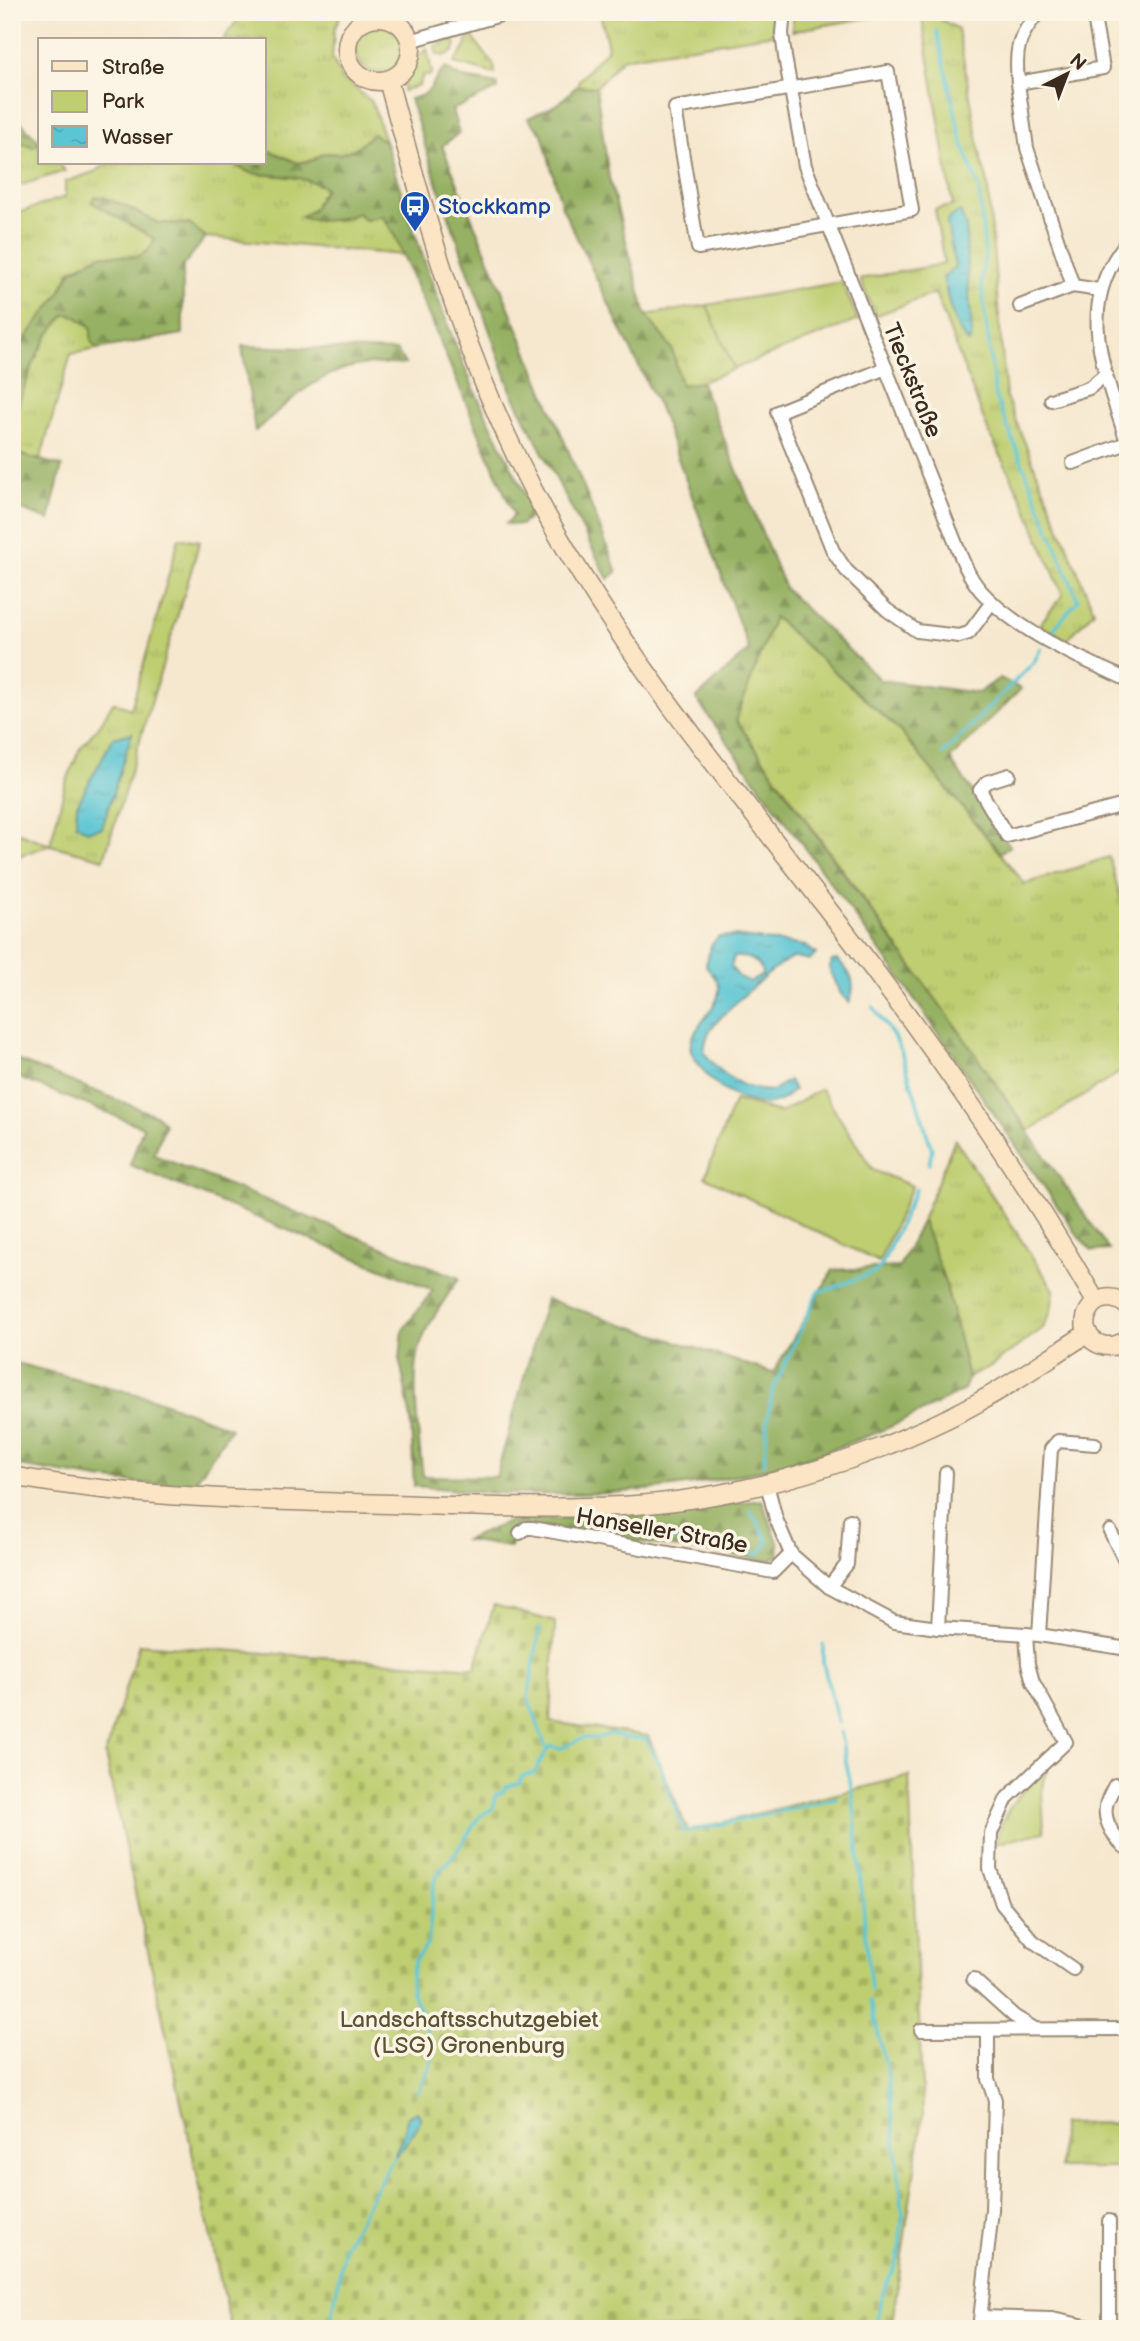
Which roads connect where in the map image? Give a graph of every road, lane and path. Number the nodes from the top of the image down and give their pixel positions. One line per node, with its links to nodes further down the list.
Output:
1 (511, 12): 6 (street)
2 (784, 12): 9 (street, Tieckstraße)
3 (1039, 12): 8 (street)
4 (1093, 12): 8 (street)
5 (370, 15): 6 (main road); 7 (main road)
6 (410, 41): 7 (main road)
7 (388, 80): 24 (main road)
8 (1018, 83): 12 (street)
9 (790, 87): 10 (street, Tieckstraße); 10 (street); 10 (street)
10 (830, 226): 15 (street, Tieckstraße)
11 (1128, 241): 13 (street)
12 (1073, 286): 13 (street); 14 (street)
13 (1099, 290): 16 (street)
14 (1020, 306)
15 (886, 368): 20 (street, Tieckstraße); 20 (street)
16 (1106, 374): 17 (street); 18 (street)
17 (1051, 400)
18 (1127, 444): 19 (street)
19 (1073, 463)
20 (992, 602): 21 (street, Tieckstraße)
21 (1128, 680)
22 (1009, 775): 23 (street)
23 (1128, 804)
24 (1096, 1302): 25 (main road); 26 (main road)
25 (1128, 1306)
26 (1088, 1334): 27 (main road); 31 (main road)
27 (1126, 1344)
28 (1095, 1444): 39 (street)
29 (946, 1473): 38 (street)
30 (12, 1476): 31 (main road)
31 (767, 1484): 35 (street, Hanseller Straße)
32 (850, 1520): 37 (street)
33 (1110, 1531): 36 (street)
34 (520, 1533): 35 (street, Hanseller Straße)
35 (791, 1553): 37 (street, Hanseller Straße)
36 (1128, 1567)
37 (829, 1587): 38 (street, Hanseller Straße)
38 (938, 1628): 39 (street, Hanseller Straße)
39 (1033, 1634): 40 (street, Hanseller Straße); 43 (street)
40 (1128, 1649)
41 (1128, 1791): 42 (street)
42 (1128, 1849)
43 (1073, 1969)
44 (972, 1979): 45 (street)
45 (1035, 2029): 46 (street); 48 (street)
46 (1128, 2029)
47 (921, 2030): 48 (street)
48 (988, 2030): 50 (street)
49 (1109, 2221): 52 (street)
50 (980, 2323): 51 (street)
51 (1100, 2329)
52 (1109, 2329)

